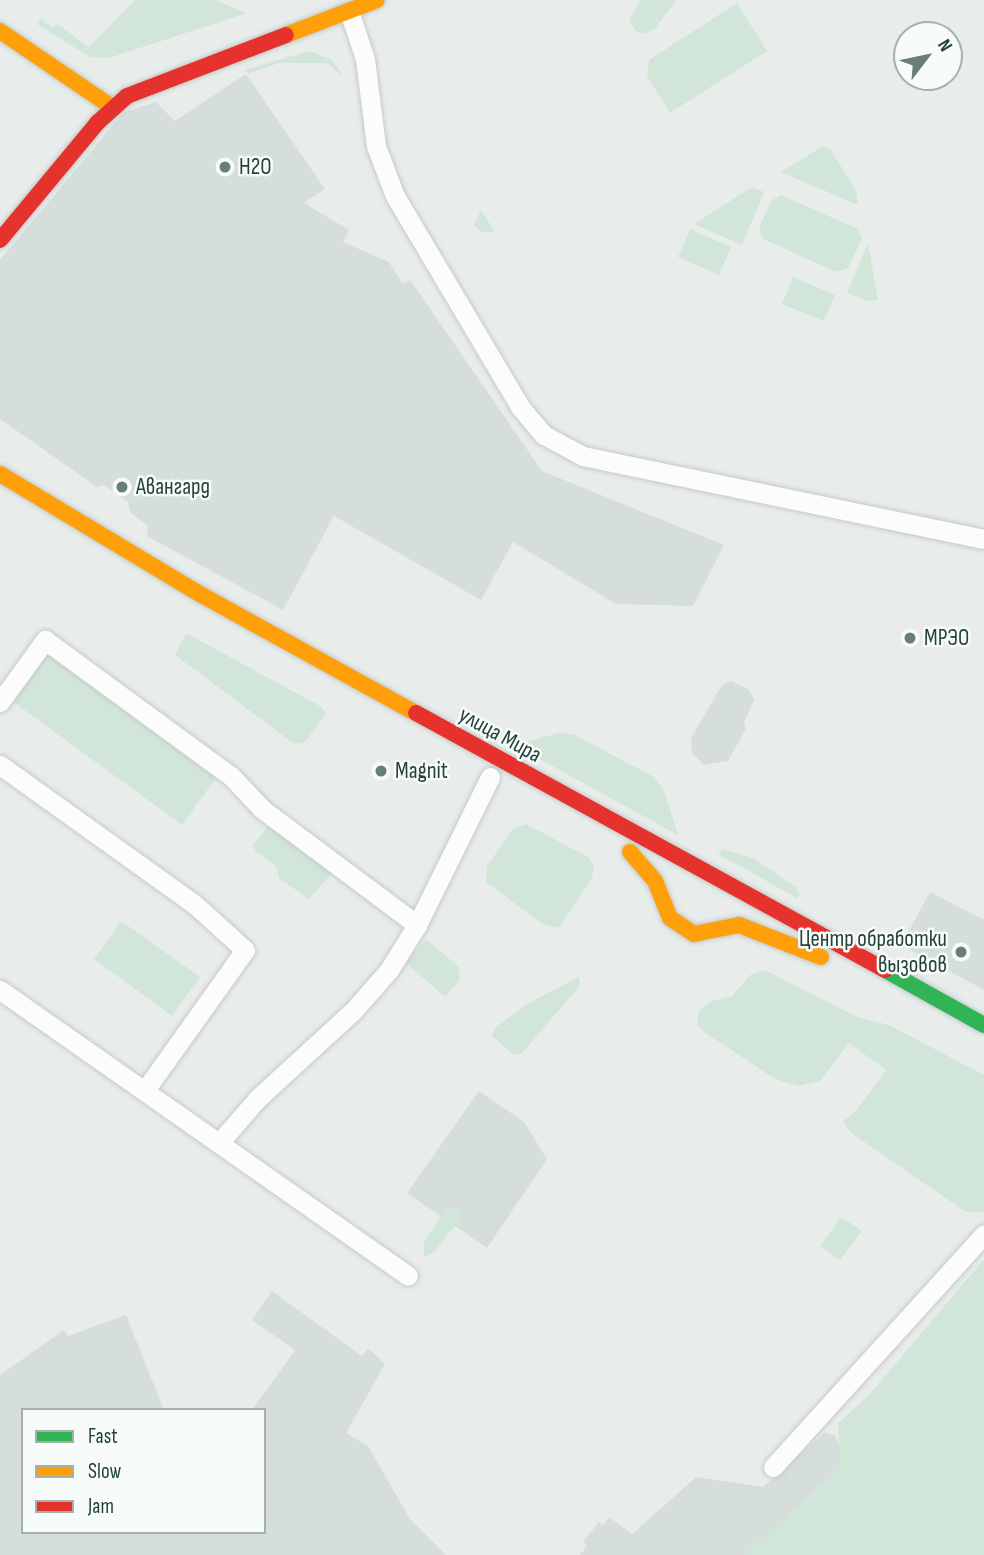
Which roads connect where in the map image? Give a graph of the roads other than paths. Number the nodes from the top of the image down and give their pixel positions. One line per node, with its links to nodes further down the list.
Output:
1 (377, 0): 2 (main road)
2 (345, 5): 4 (main road); 6 (main road); 10 (street)
3 (0, 31): 6 (main road)
4 (186, 54)
5 (144, 70): 6 (main road)
6 (108, 103): 7 (main road); 8 (main road)
7 (0, 222)
8 (0, 240)
9 (0, 474): 14 (main road, улица Мира)
10 (984, 539)
11 (0, 702): 18 (street)
12 (0, 765): 24 (street)
13 (470, 766): 14 (main road, улица Мира)
14 (497, 774): 16 (main road, улица Мира); 18 (street)
15 (676, 877): 19 (main road)
16 (719, 881): 17 (main road); 22 (main road, улица Мира)
17 (726, 905): 19 (main road); 19 (main road)
18 (417, 925): 25 (street)
19 (713, 929)
20 (0, 990): 24 (street)
21 (949, 1026): 23 (main road)
22 (984, 1026)
23 (984, 1045)
24 (146, 1089): 25 (street)
25 (219, 1143): 27 (street)
26 (984, 1234): 28 (street)
27 (408, 1276)
28 (773, 1466)

